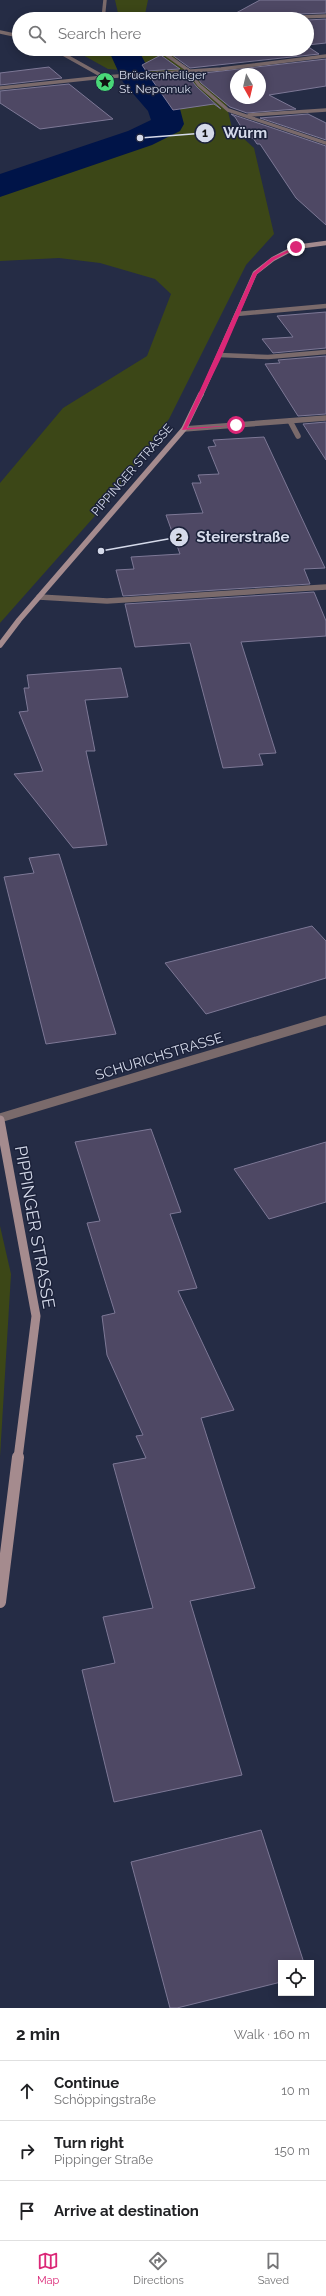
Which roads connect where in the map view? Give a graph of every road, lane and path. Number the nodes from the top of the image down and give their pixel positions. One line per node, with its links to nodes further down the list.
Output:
1 (105, 0): 2 (street)
2 (106, 12)
3 (314, 16): 4 (street)
4 (326, 16)
5 (0, 32): 6 (street)
6 (12, 35)
7 (66, 56): 11 (street)
8 (168, 56): 10 (street)
9 (326, 56): 10 (street)
10 (188, 70): 11 (street); 14 (street)
11 (104, 77): 12 (street)
12 (0, 88)
13 (326, 110): 14 (street)
14 (244, 115): 15 (street)
15 (326, 142)
16 (326, 242): 18 (main road, PIPPINGER STRASSE)
17 (326, 306): 18 (street)
18 (237, 314): 20 (main road, PIPPINGER STRASSE)
19 (326, 352): 20 (street)
20 (219, 356): 23 (main road, PIPPINGER STRASSE)
21 (326, 418): 22 (street)
22 (290, 421): 23 (street); 24 (street)
23 (184, 429): 26 (main road, PIPPINGER STRASSE)
24 (298, 436)
25 (326, 587): 26 (street)
26 (39, 597): 27 (main road, PIPPINGER STRASSE)
27 (0, 645)
28 (326, 1020): 29 (street, SCHURICHSTRASSE)
29 (0, 1119): 30 (main road, PIPPINGER STRASSE)
30 (0, 1602)

